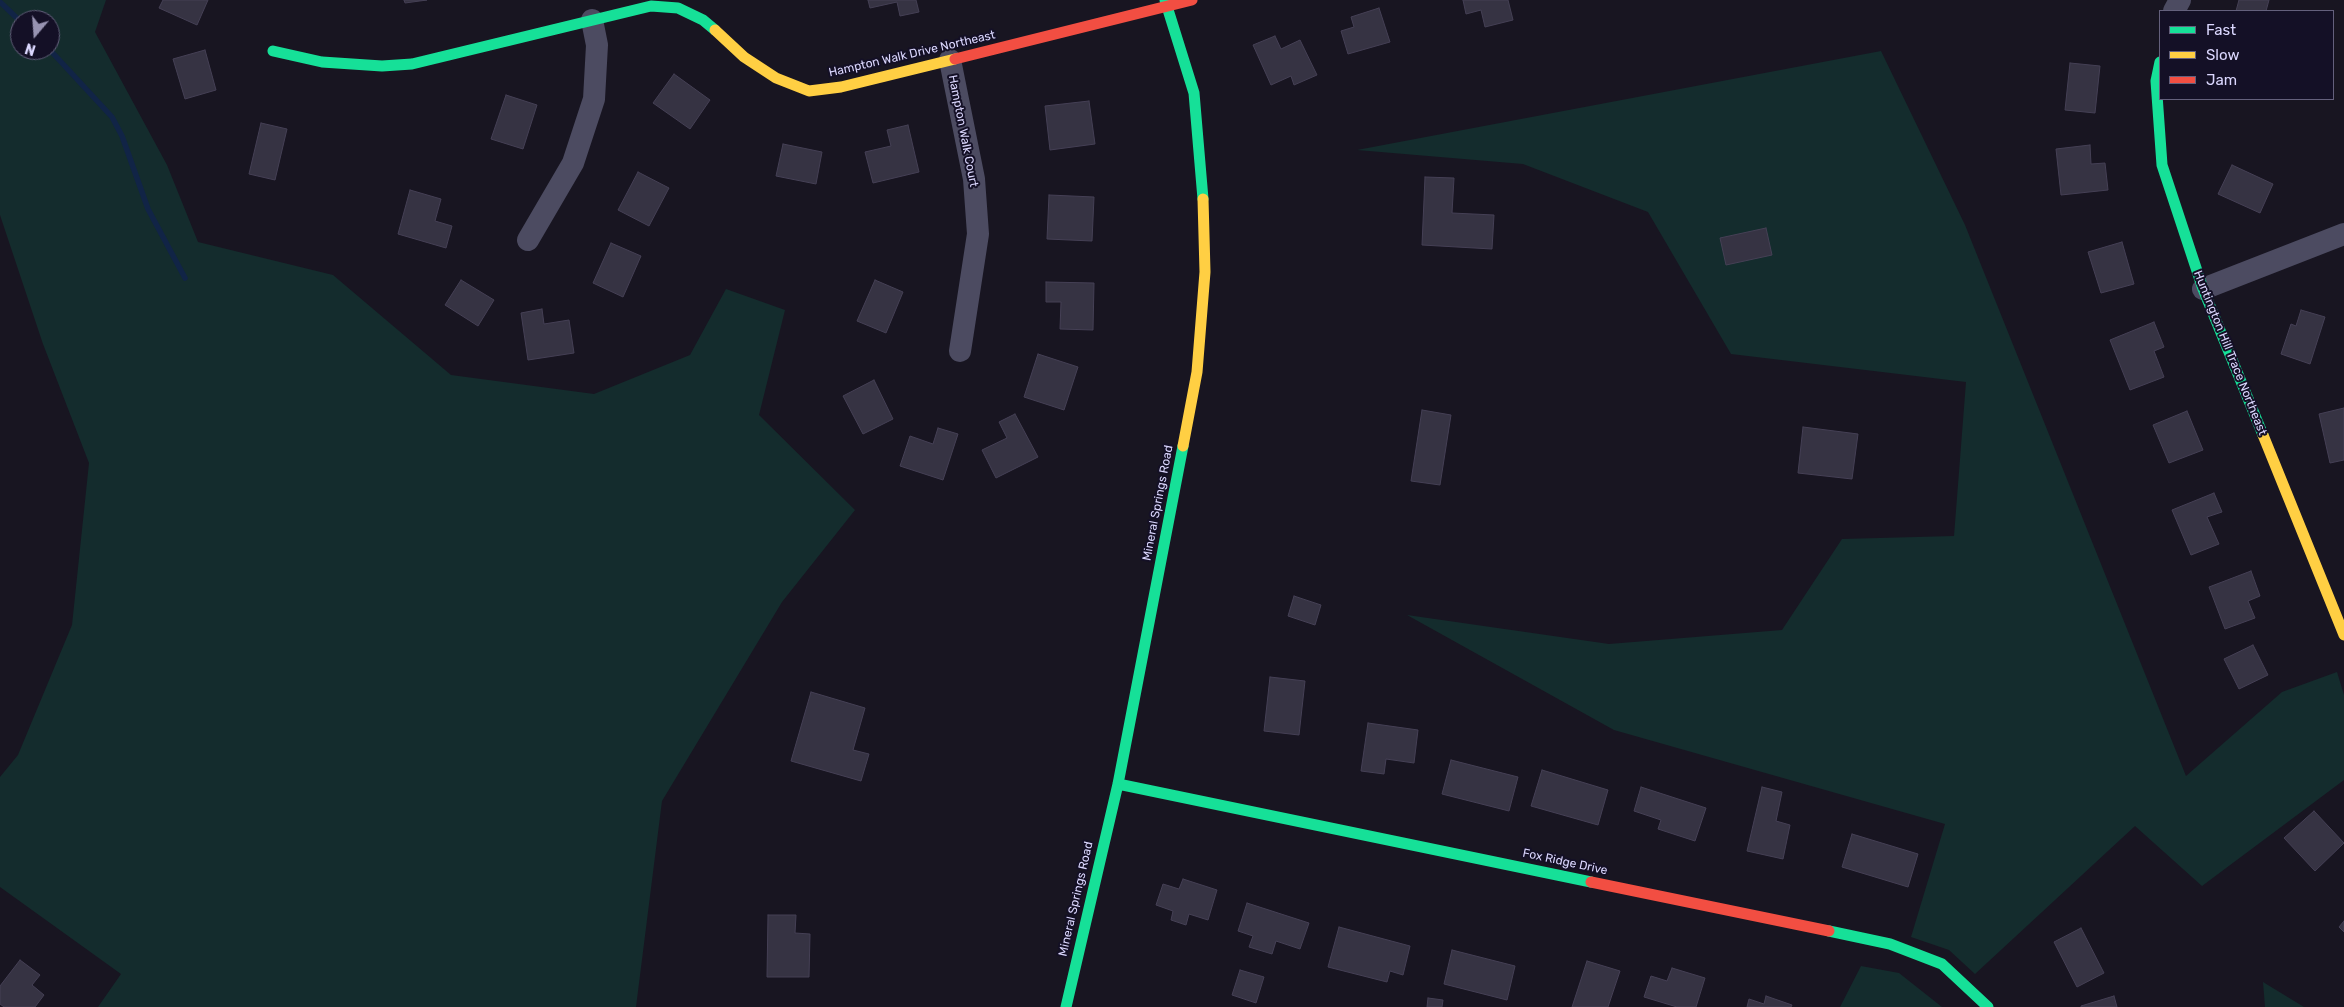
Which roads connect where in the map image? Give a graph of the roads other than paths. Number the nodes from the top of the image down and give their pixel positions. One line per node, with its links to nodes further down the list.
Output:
1 (1192, 0): 2 (street, Hampton Walk Drive Northeast)
2 (1166, 3): 5 (street, Hampton Walk Drive Northeast); 12 (street, Mineral Springs Road)
3 (592, 20): 4 (street, Hampton Walk Drive Northeast); 5 (street, Hampton Walk Drive Northeast); 8 (street)
4 (273, 51)
5 (950, 60): 10 (street, Hampton Walk Court)
6 (2159, 67): 9 (street, Huntington Hill Trace Northeast)
7 (2344, 234): 9 (street)
8 (528, 240)
9 (2202, 289): 11 (street, Huntington Hill Trace Northeast)
10 (960, 351)
11 (2344, 635)
12 (1118, 784): 13 (street, Mineral Springs Road); 14 (street, Fox Ridge Drive)
13 (1066, 1007)
14 (1988, 1007)

